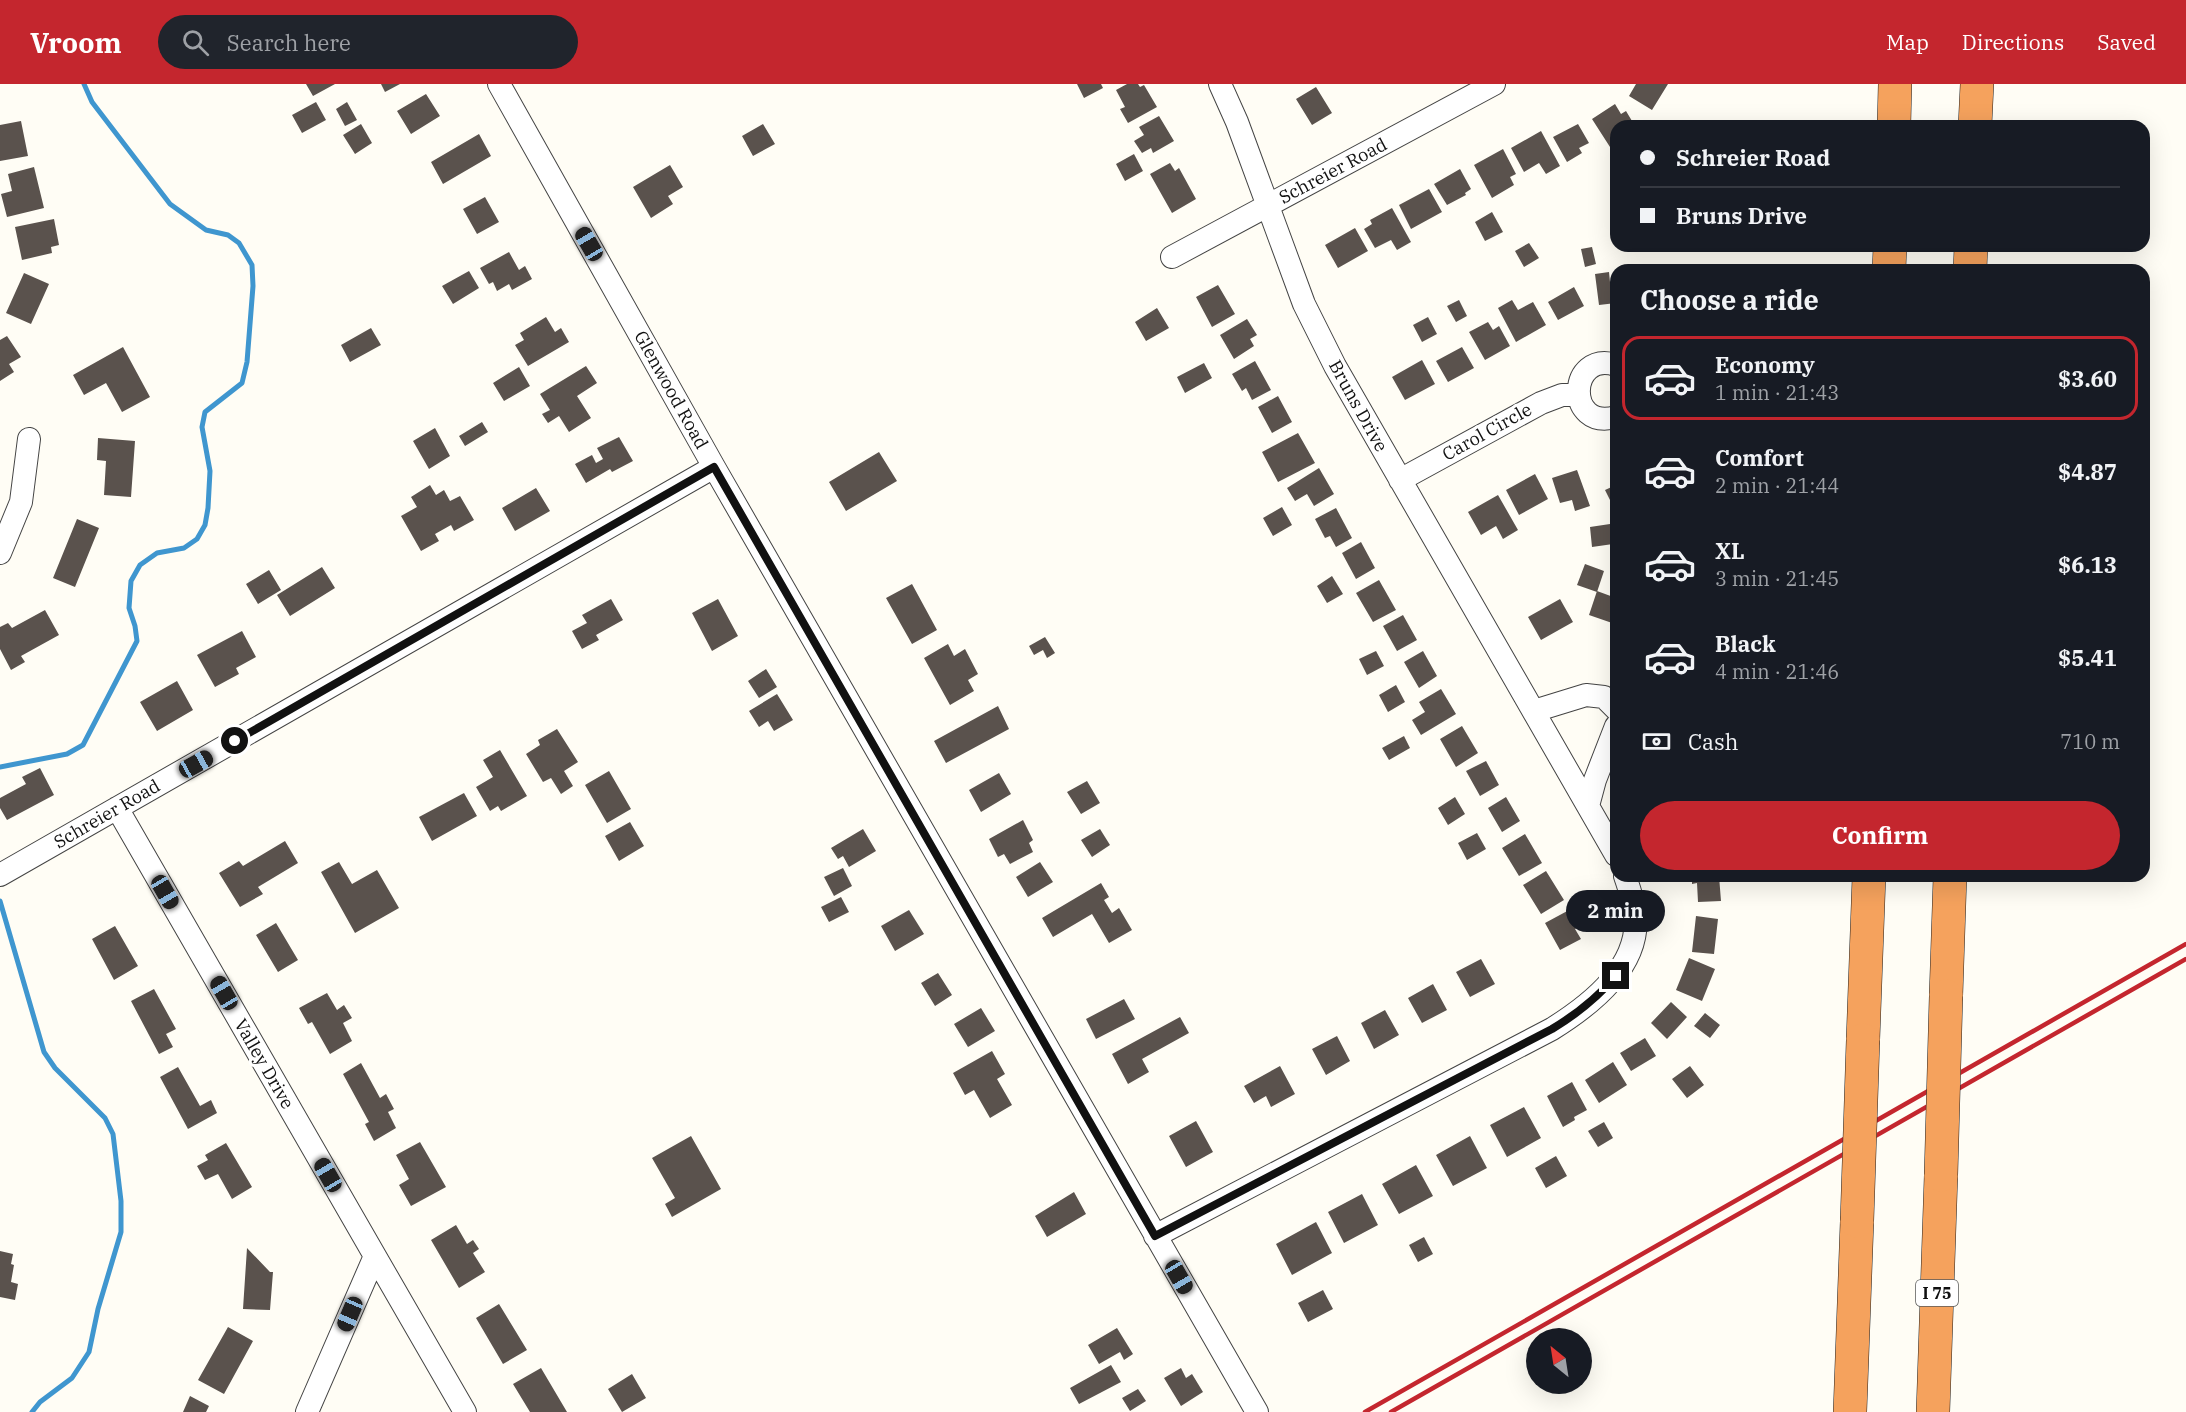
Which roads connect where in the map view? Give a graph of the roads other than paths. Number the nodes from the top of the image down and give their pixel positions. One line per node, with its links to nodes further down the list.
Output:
1 (499, 84): 14 (street, Glenwood Road)
2 (1220, 84): 8 (street, Bruns Drive)
3 (1494, 84): 8 (street, Schreier Road)
4 (1895, 84): 6 (highway)
5 (1977, 84): 7 (highway)
6 (1894, 120)
7 (1975, 120)
8 (1268, 206): 9 (street, Schreier Road); 15 (street, Bruns Drive)
9 (1172, 257)
10 (1610, 363): 11 (street)
11 (1578, 395): 12 (street); 15 (street, Carol Circle)
12 (1610, 418)
13 (28, 439): 16 (street)
14 (714, 467): 21 (street, Schreier Road); 27 (street, Glenwood Road)
15 (1400, 480): 18 (street, Bruns Drive)
16 (0, 553)
17 (1610, 703): 18 (street)
18 (1534, 711): 20 (street, Bruns Drive)
19 (1610, 741): 20 (street)
20 (1588, 806): 22 (street, Bruns Drive)
21 (117, 808): 23 (street, Schreier Road); 28 (street, Valley Drive)
22 (1610, 844)
23 (0, 875)
24 (1627, 882): 27 (street)
25 (1869, 882): 32 (highway, bridge)
26 (1950, 882): 33 (highway, I 75, bridge)
27 (1155, 1236): 31 (street, Glenwood Road)
28 (375, 1256): 29 (street); 30 (street, Valley Drive)
29 (307, 1412)
30 (465, 1412)
31 (1257, 1412)
32 (1850, 1412)
33 (1933, 1412)

